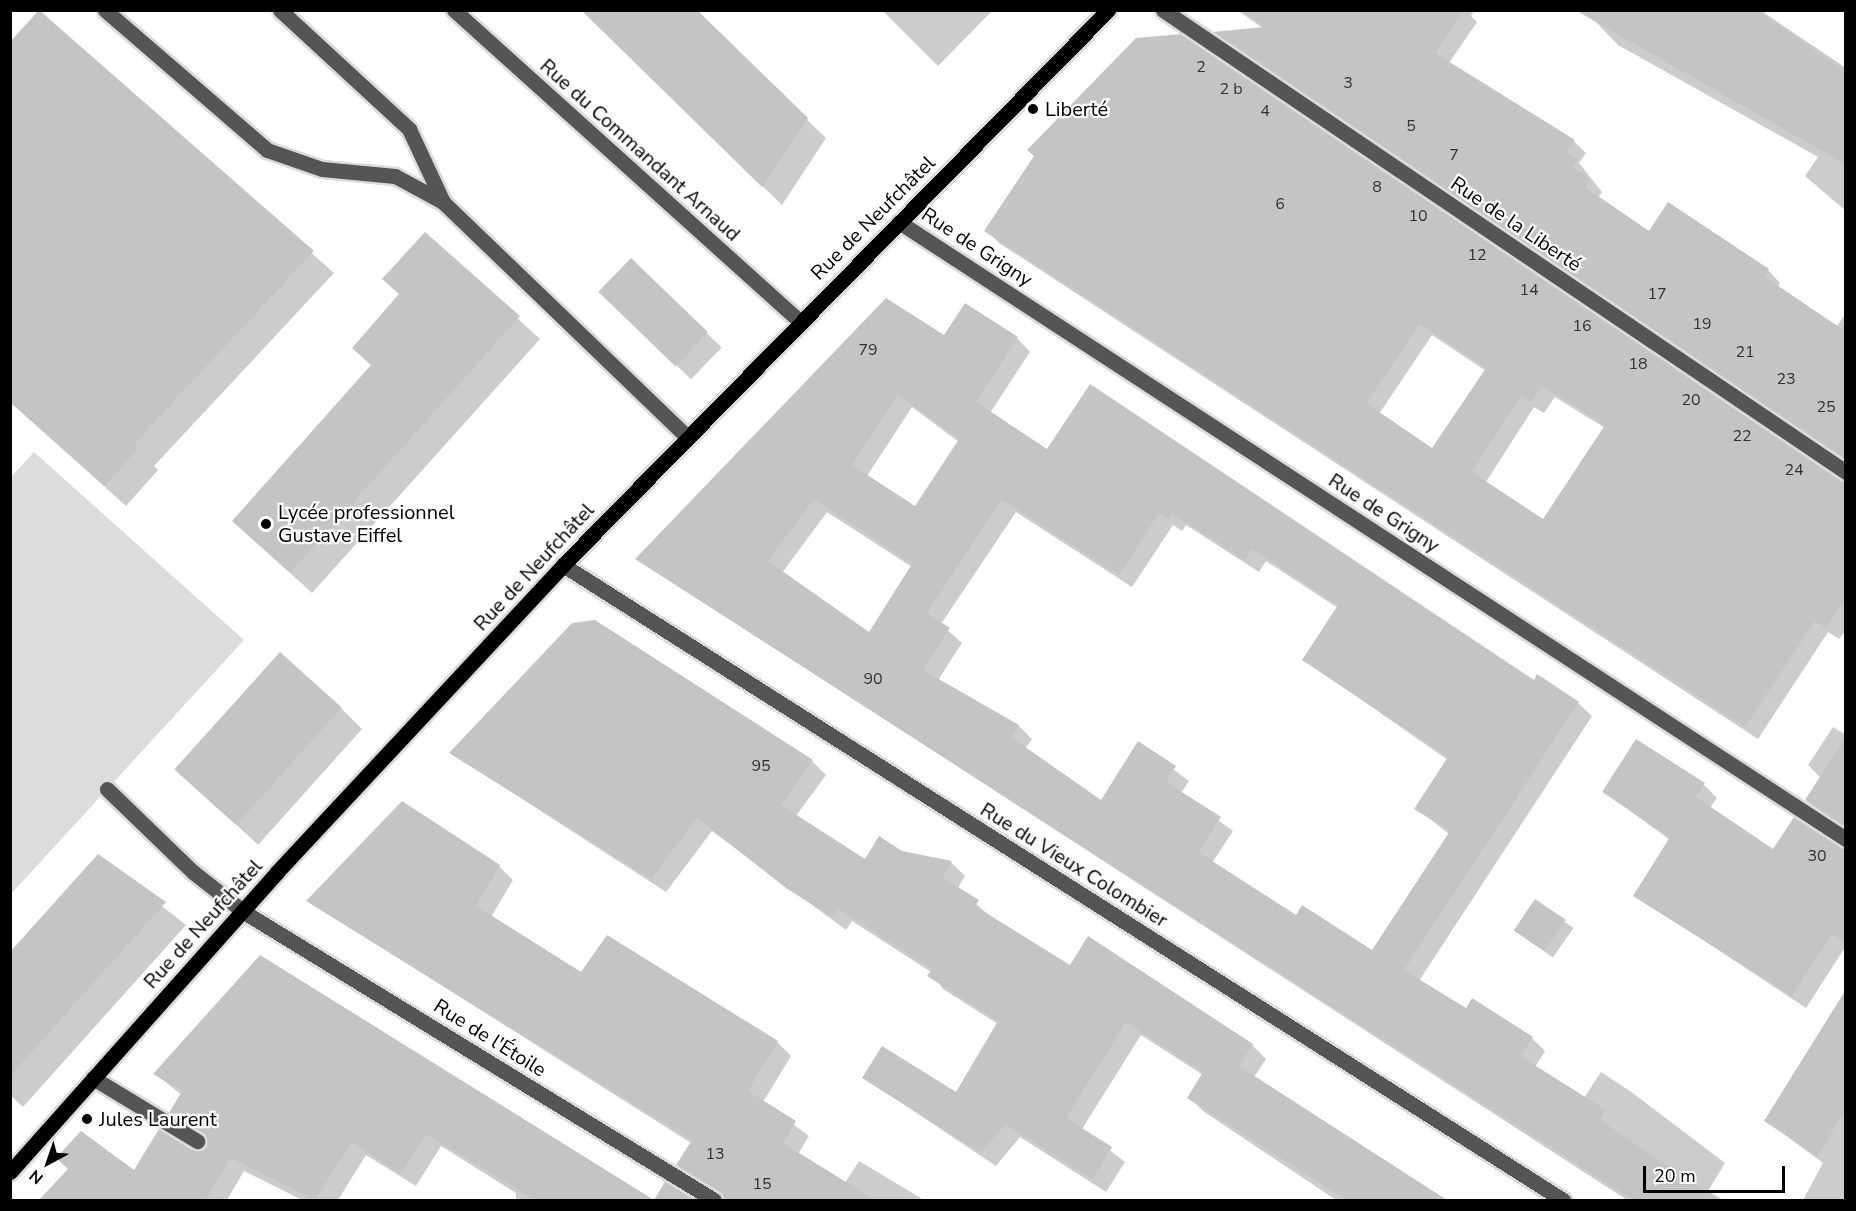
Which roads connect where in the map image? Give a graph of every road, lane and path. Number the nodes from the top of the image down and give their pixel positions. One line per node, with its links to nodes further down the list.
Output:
1 (105, 10): 6 (street)
2 (280, 10): 6 (street)
3 (454, 10): 8 (street, Rue du Commandant Arnaud)
4 (1108, 10): 7 (main road, Rue de Neufchâtel)
5 (1163, 10): 10 (street, Rue de la Liberté)
6 (443, 202): 9 (street)
7 (899, 222): 8 (main road, Rue de Neufchâtel); 13 (street, Rue de Grigny)
8 (799, 321): 9 (main road, Rue de Neufchâtel)
9 (687, 437): 11 (main road, Rue de Neufchâtel)
10 (1845, 472)
11 (563, 565): 14 (main road, Rue de Neufchâtel); 19 (street, Rue du Vieux Colombier)
12 (107, 789): 14 (street, Rue de l'Étoile)
13 (1845, 839)
14 (244, 912): 15 (main road, Rue de Neufchâtel); 18 (street, Rue de l'Étoile)
15 (93, 1078): 16 (street); 17 (main road, Rue de Neufchâtel)
16 (197, 1141)
17 (10, 1172)
18 (714, 1200)
19 (1563, 1200)

